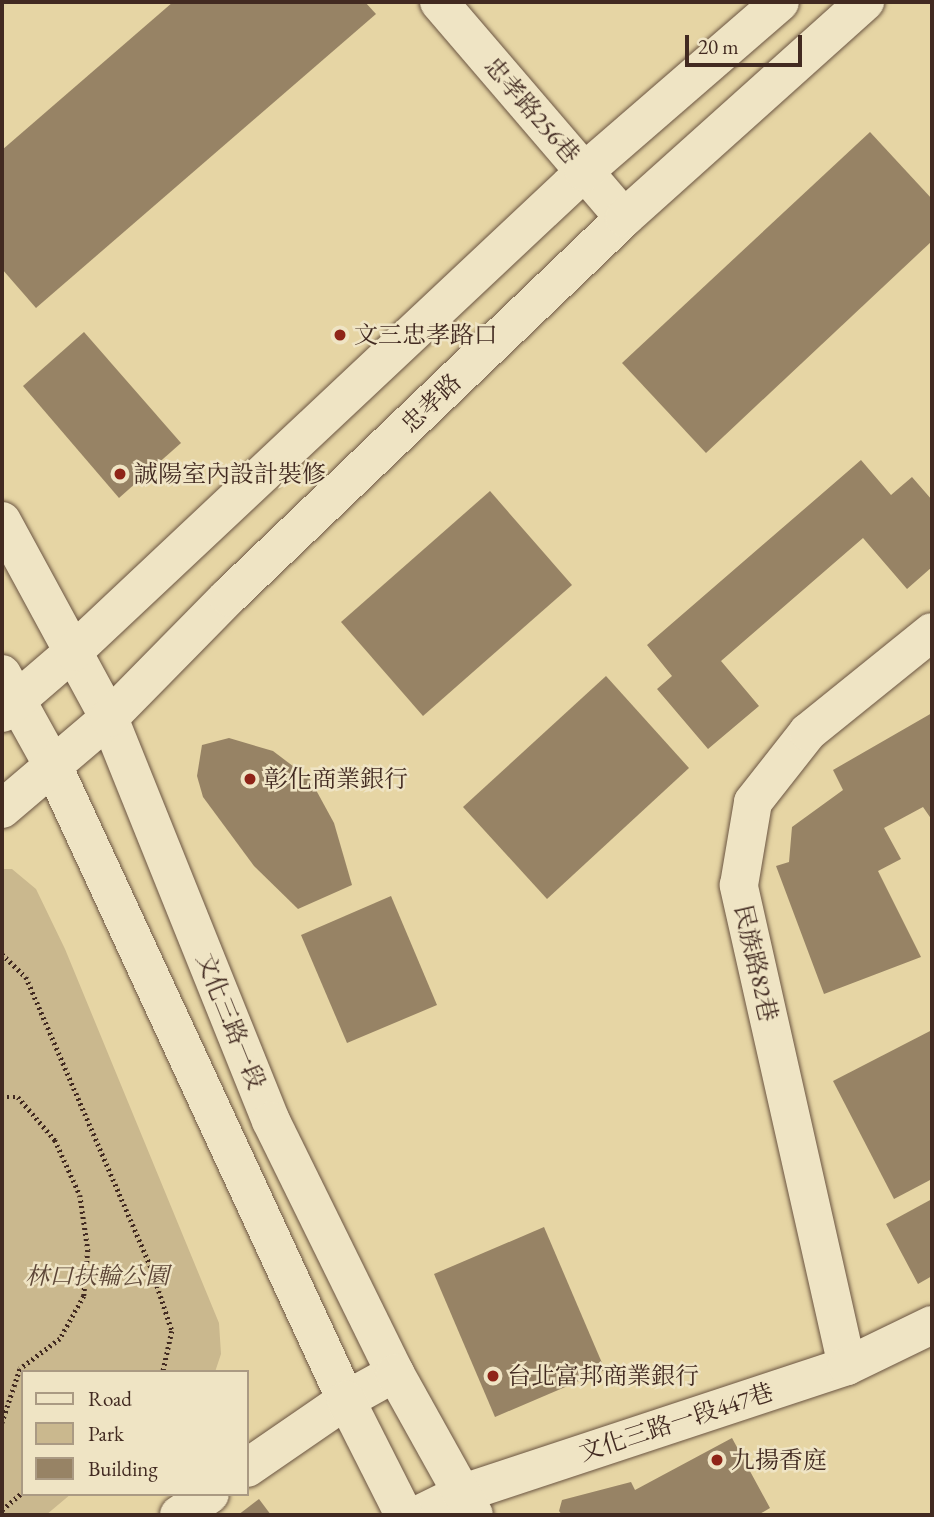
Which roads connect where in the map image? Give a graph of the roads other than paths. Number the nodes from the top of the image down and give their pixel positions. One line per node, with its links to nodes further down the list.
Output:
1 (439, 2): 4 (street, 忠孝路256巷)
2 (780, 2): 4 (street)
3 (865, 2): 5 (street, 忠孝路)
4 (584, 172): 5 (street, 忠孝路256巷); 8 (street)
5 (624, 218): 10 (street, 忠孝路)
6 (2, 521): 8 (street, 文化三路一段)
7 (932, 632): 14 (street, 民族路82巷)
8 (74, 652): 9 (street); 10 (street, 文化三路一段)
9 (6, 696): 11 (street)
10 (109, 718): 11 (street, 忠孝路); 15 (street, 文化三路一段)
11 (54, 768): 12 (street, 忠孝路); 16 (street)
12 (2, 809)
13 (932, 1325): 14 (street, 文化三路一段447巷)
14 (847, 1366): 19 (street, 文化三路一段447巷)
15 (395, 1373): 16 (street); 19 (street, 文化三路一段)
16 (345, 1400): 17 (street); 21 (street)
17 (248, 1467)
18 (206, 1496): 20 (street)
19 (468, 1504): 22 (street, 文化三路一段447巷)
20 (179, 1515)
21 (404, 1515)
22 (418, 1515)

